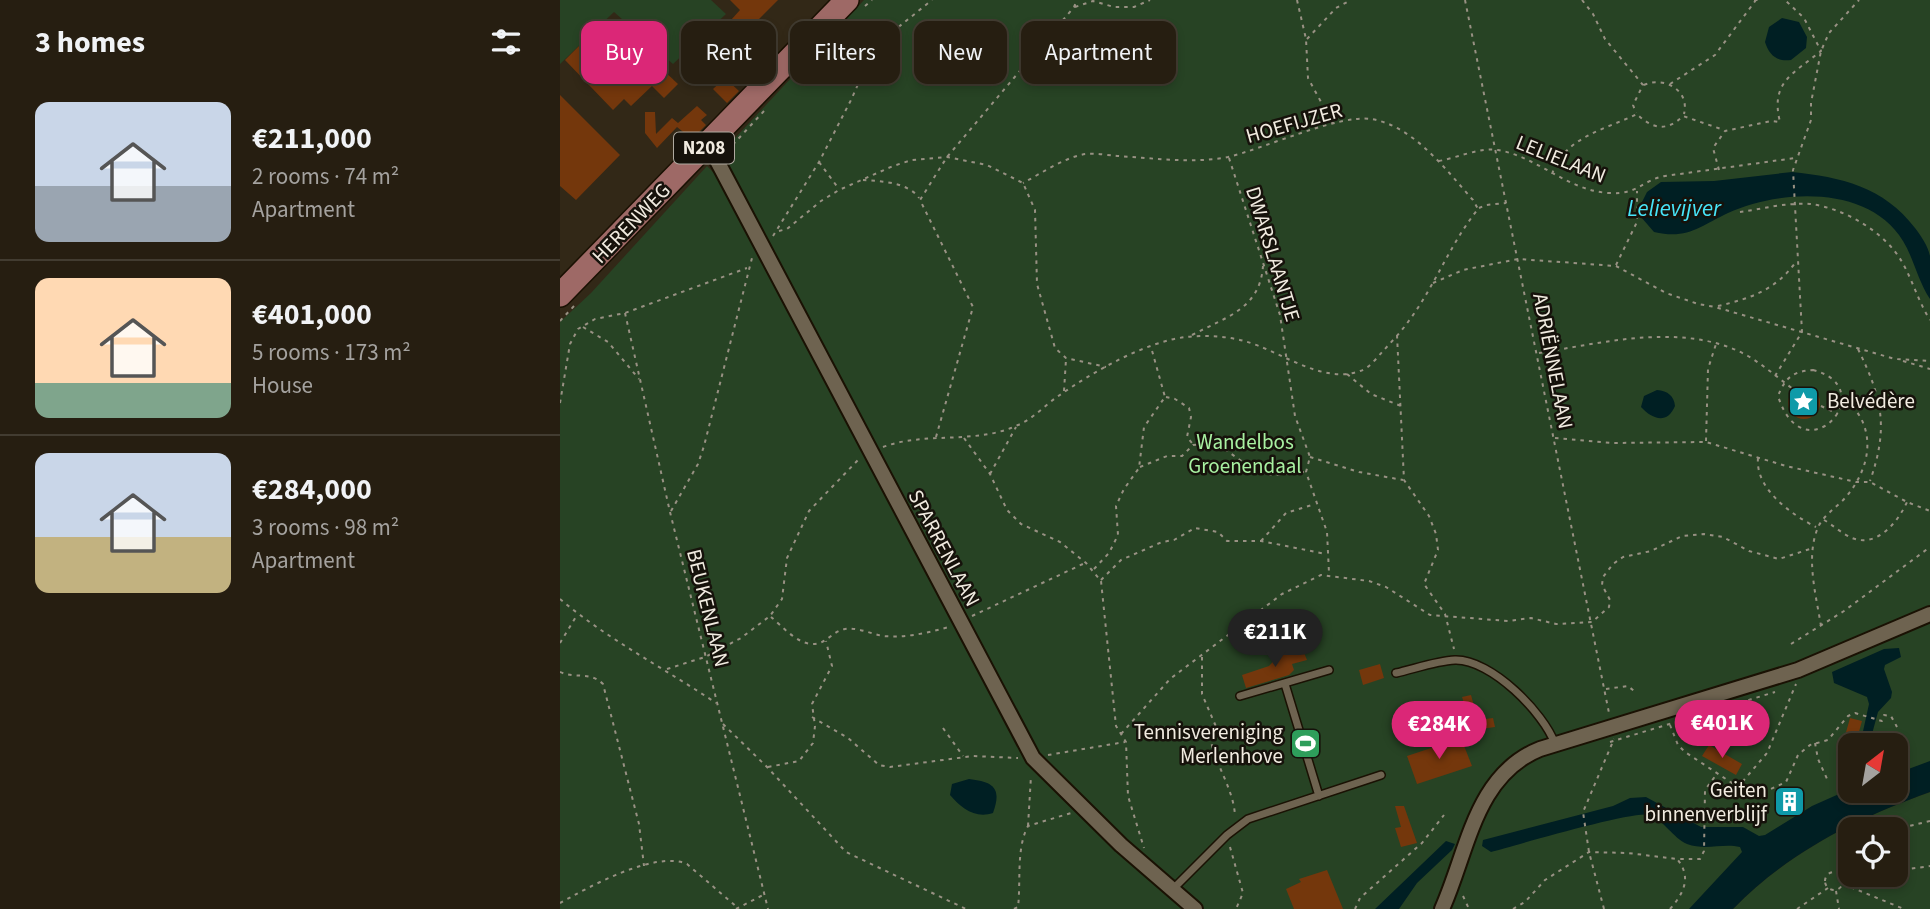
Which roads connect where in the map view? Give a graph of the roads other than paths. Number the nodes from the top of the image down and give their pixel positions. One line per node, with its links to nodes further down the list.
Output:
1 (847, 0): 2 (main road, HERENWEG / N208)
2 (711, 153): 3 (main road, HERENWEG / N208); 12 (street, SPARRENLAAN)
3 (560, 295)
4 (1930, 614): 9 (street)
5 (1329, 670): 7 (lane)
6 (1396, 673): 9 (lane)
7 (1285, 684): 8 (lane); 11 (lane)
8 (1240, 696)
9 (1555, 744): 14 (street)
10 (1381, 775): 11 (lane)
11 (1319, 796): 12 (lane)
12 (1172, 890): 13 (street, SPARRENLAAN)
13 (1195, 909)
14 (1442, 909)

